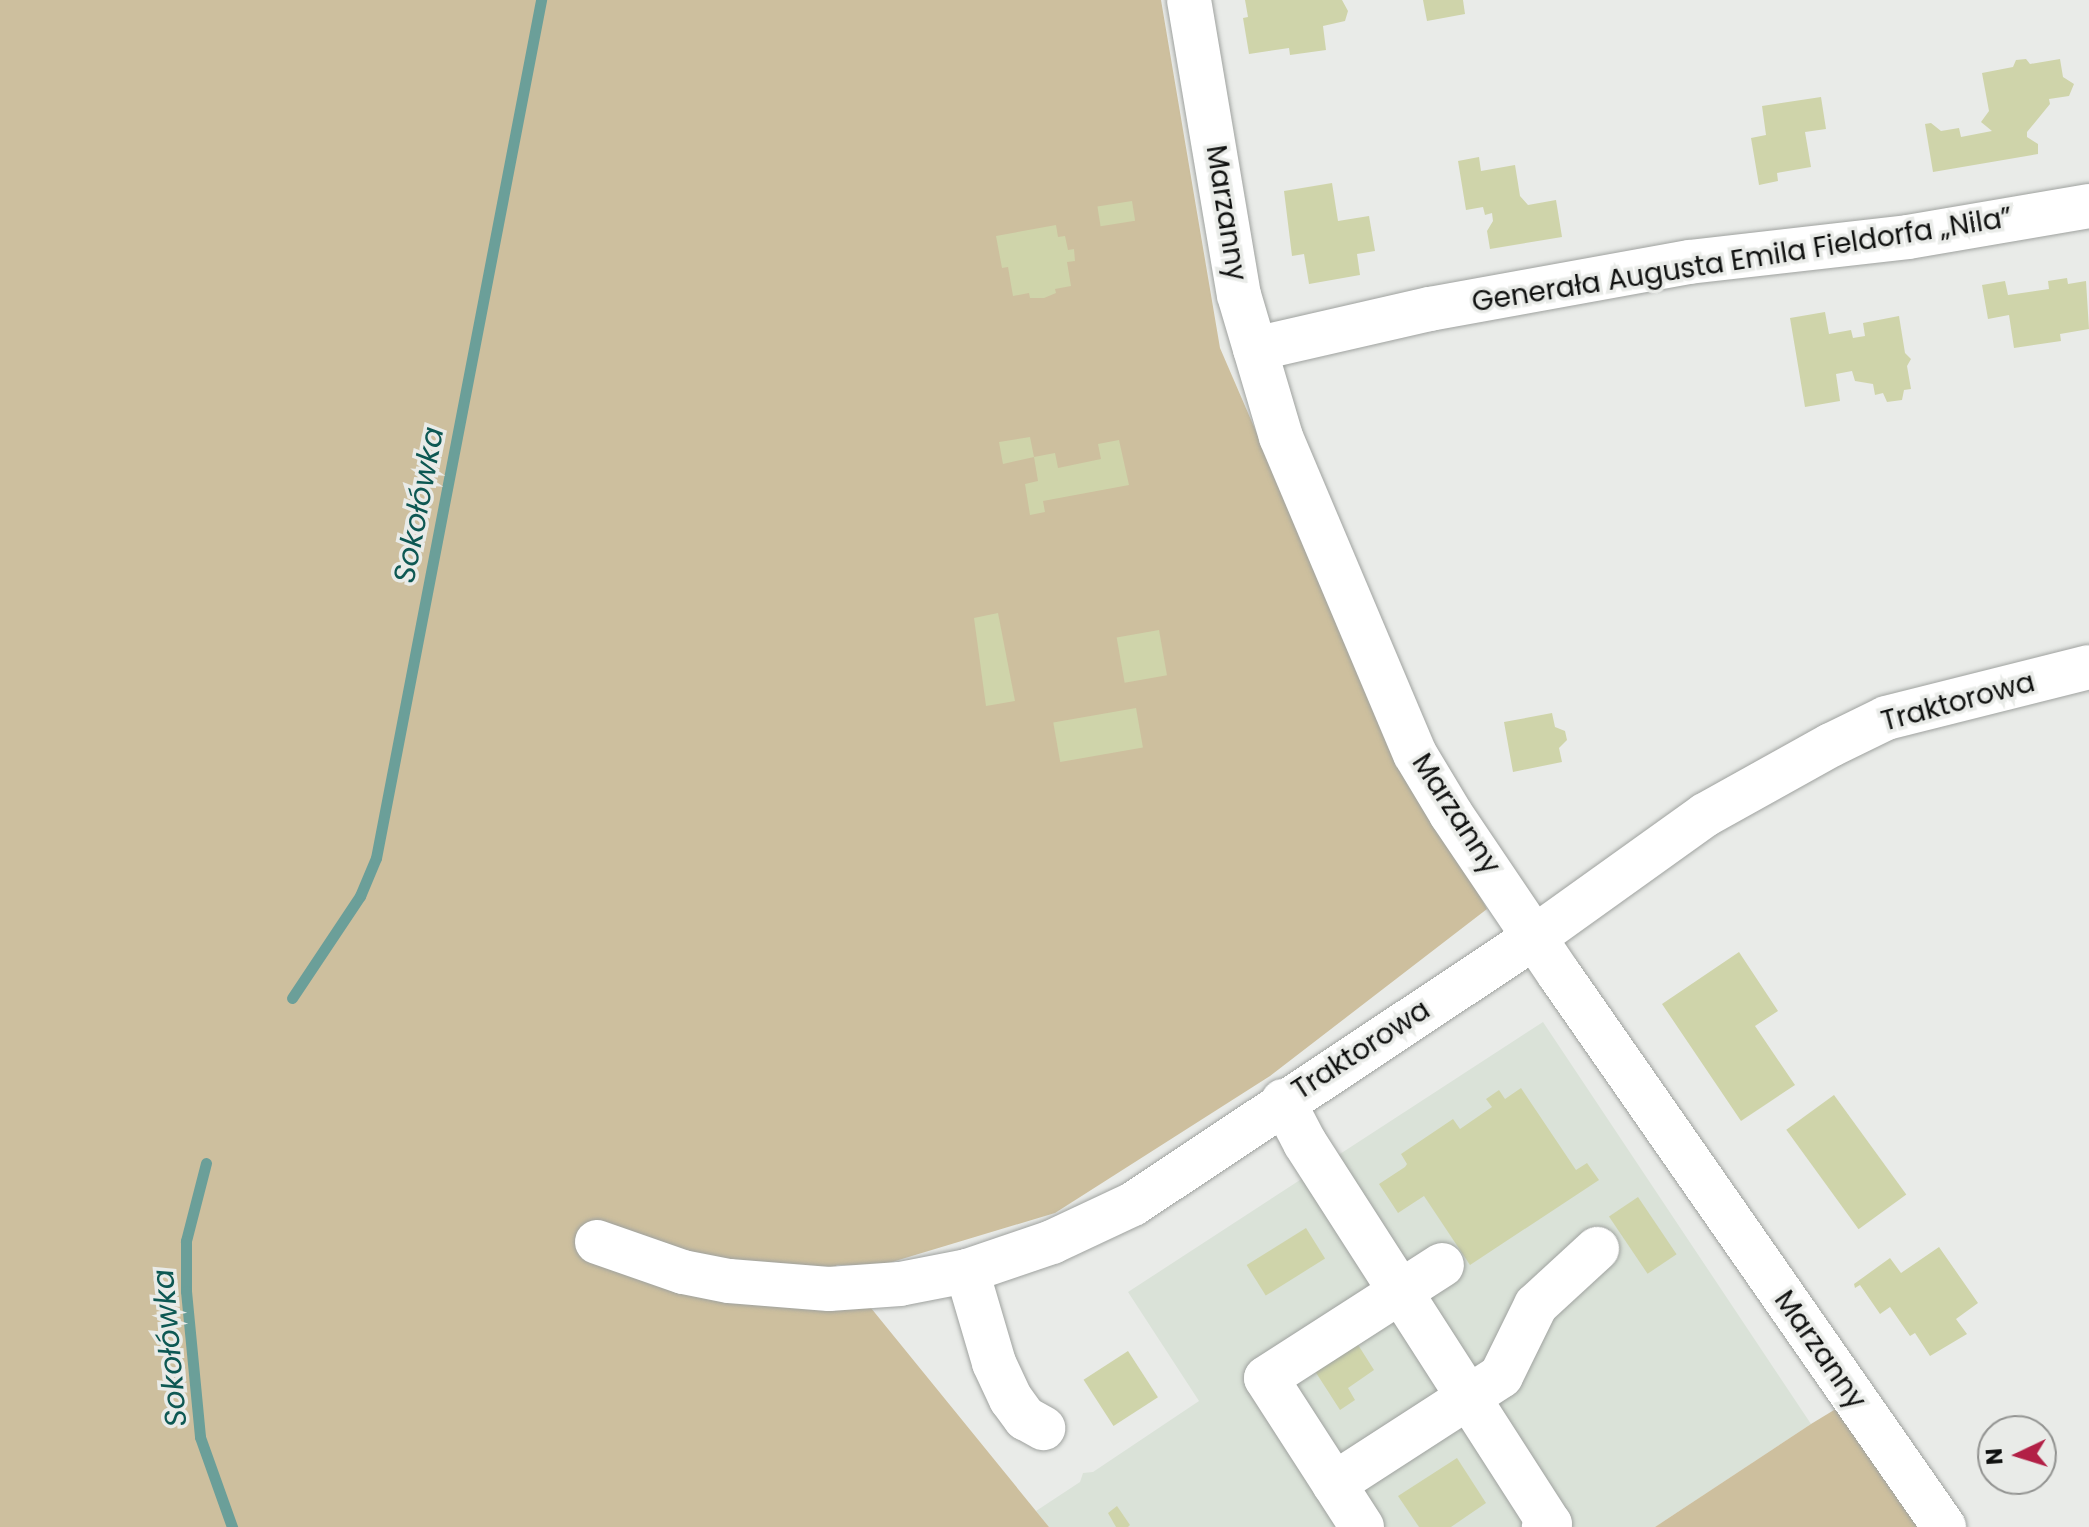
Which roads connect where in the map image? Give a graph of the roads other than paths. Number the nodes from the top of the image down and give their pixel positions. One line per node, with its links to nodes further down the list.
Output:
1 (1189, 0): 3 (street, Marzanny)
2 (2089, 206): 3 (street, Generała Augusta Emila Fieldorfa „Nila”)
3 (1255, 349): 5 (street, Marzanny)
4 (2089, 667): 5 (street, Traktorowa)
5 (1536, 936): 6 (street, Traktorowa); 17 (street, Marzanny)
6 (1283, 1101): 10 (street, Traktorowa); 11 (street)
7 (597, 1242): 10 (street, Traktorowa)
8 (1597, 1249): 12 (street)
9 (1442, 1265): 11 (street)
10 (967, 1271): 13 (street)
11 (1400, 1292): 12 (street); 14 (street)
12 (1468, 1397): 14 (street); 16 (street)
13 (1043, 1428)
14 (1334, 1484): 15 (street)
15 (1362, 1527)
16 (1544, 1527)
17 (1944, 1527)

